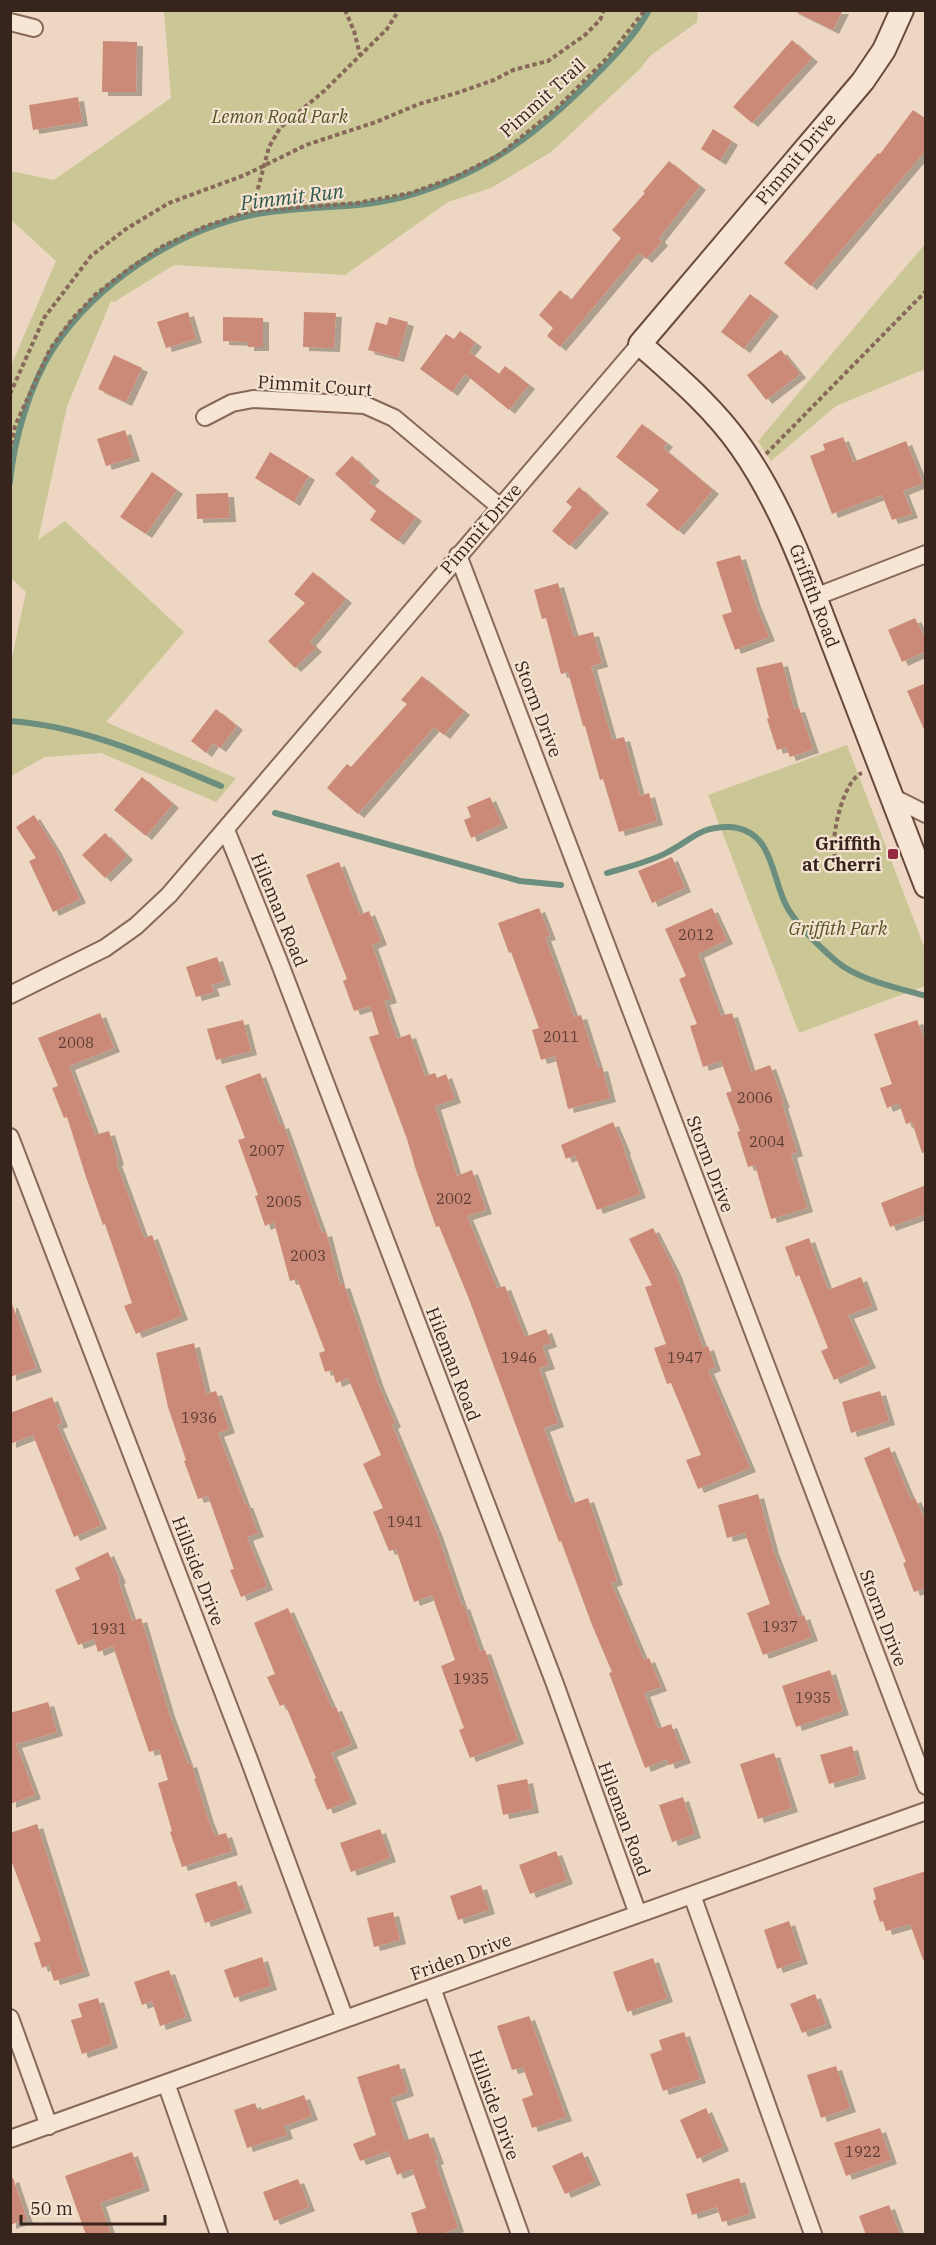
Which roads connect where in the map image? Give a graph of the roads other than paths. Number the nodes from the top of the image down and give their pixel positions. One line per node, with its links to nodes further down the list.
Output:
1 (902, 10): 4 (street, Pimmit Drive)
2 (10, 22): 3 (street)
3 (34, 28)
4 (639, 344): 6 (street, Pimmit Drive); 9 (street, Griffith Road)
5 (205, 417): 6 (street, Pimmit Court)
6 (500, 507): 8 (street, Pimmit Drive)
7 (926, 554): 9 (street)
8 (458, 555): 12 (street, Pimmit Drive); 16 (street, Storm Drive)
9 (815, 597): 10 (street, Griffith Road)
10 (891, 797): 11 (street); 13 (street, Griffith Road)
11 (926, 814)
12 (226, 830): 14 (street, Pimmit Drive); 19 (street, Hileman Road)
13 (926, 886)
14 (10, 995)
15 (10, 1137): 22 (street, Hillside Drive)
16 (926, 1786)
17 (926, 1811): 18 (street, Friden Drive)
18 (692, 1895): 19 (street, Friden Drive); 28 (street)
19 (638, 1914): 20 (street, Friden Drive)
20 (432, 1988): 22 (street, Friden Drive); 27 (street, Hillside Drive)
21 (10, 2018): 24 (street)
22 (345, 2019): 23 (street, Friden Drive)
23 (166, 2083): 24 (street, Friden Drive); 26 (street)
24 (48, 2126): 25 (street, Friden Drive)
25 (10, 2139)
26 (219, 2235)
27 (520, 2235)
28 (813, 2235)

